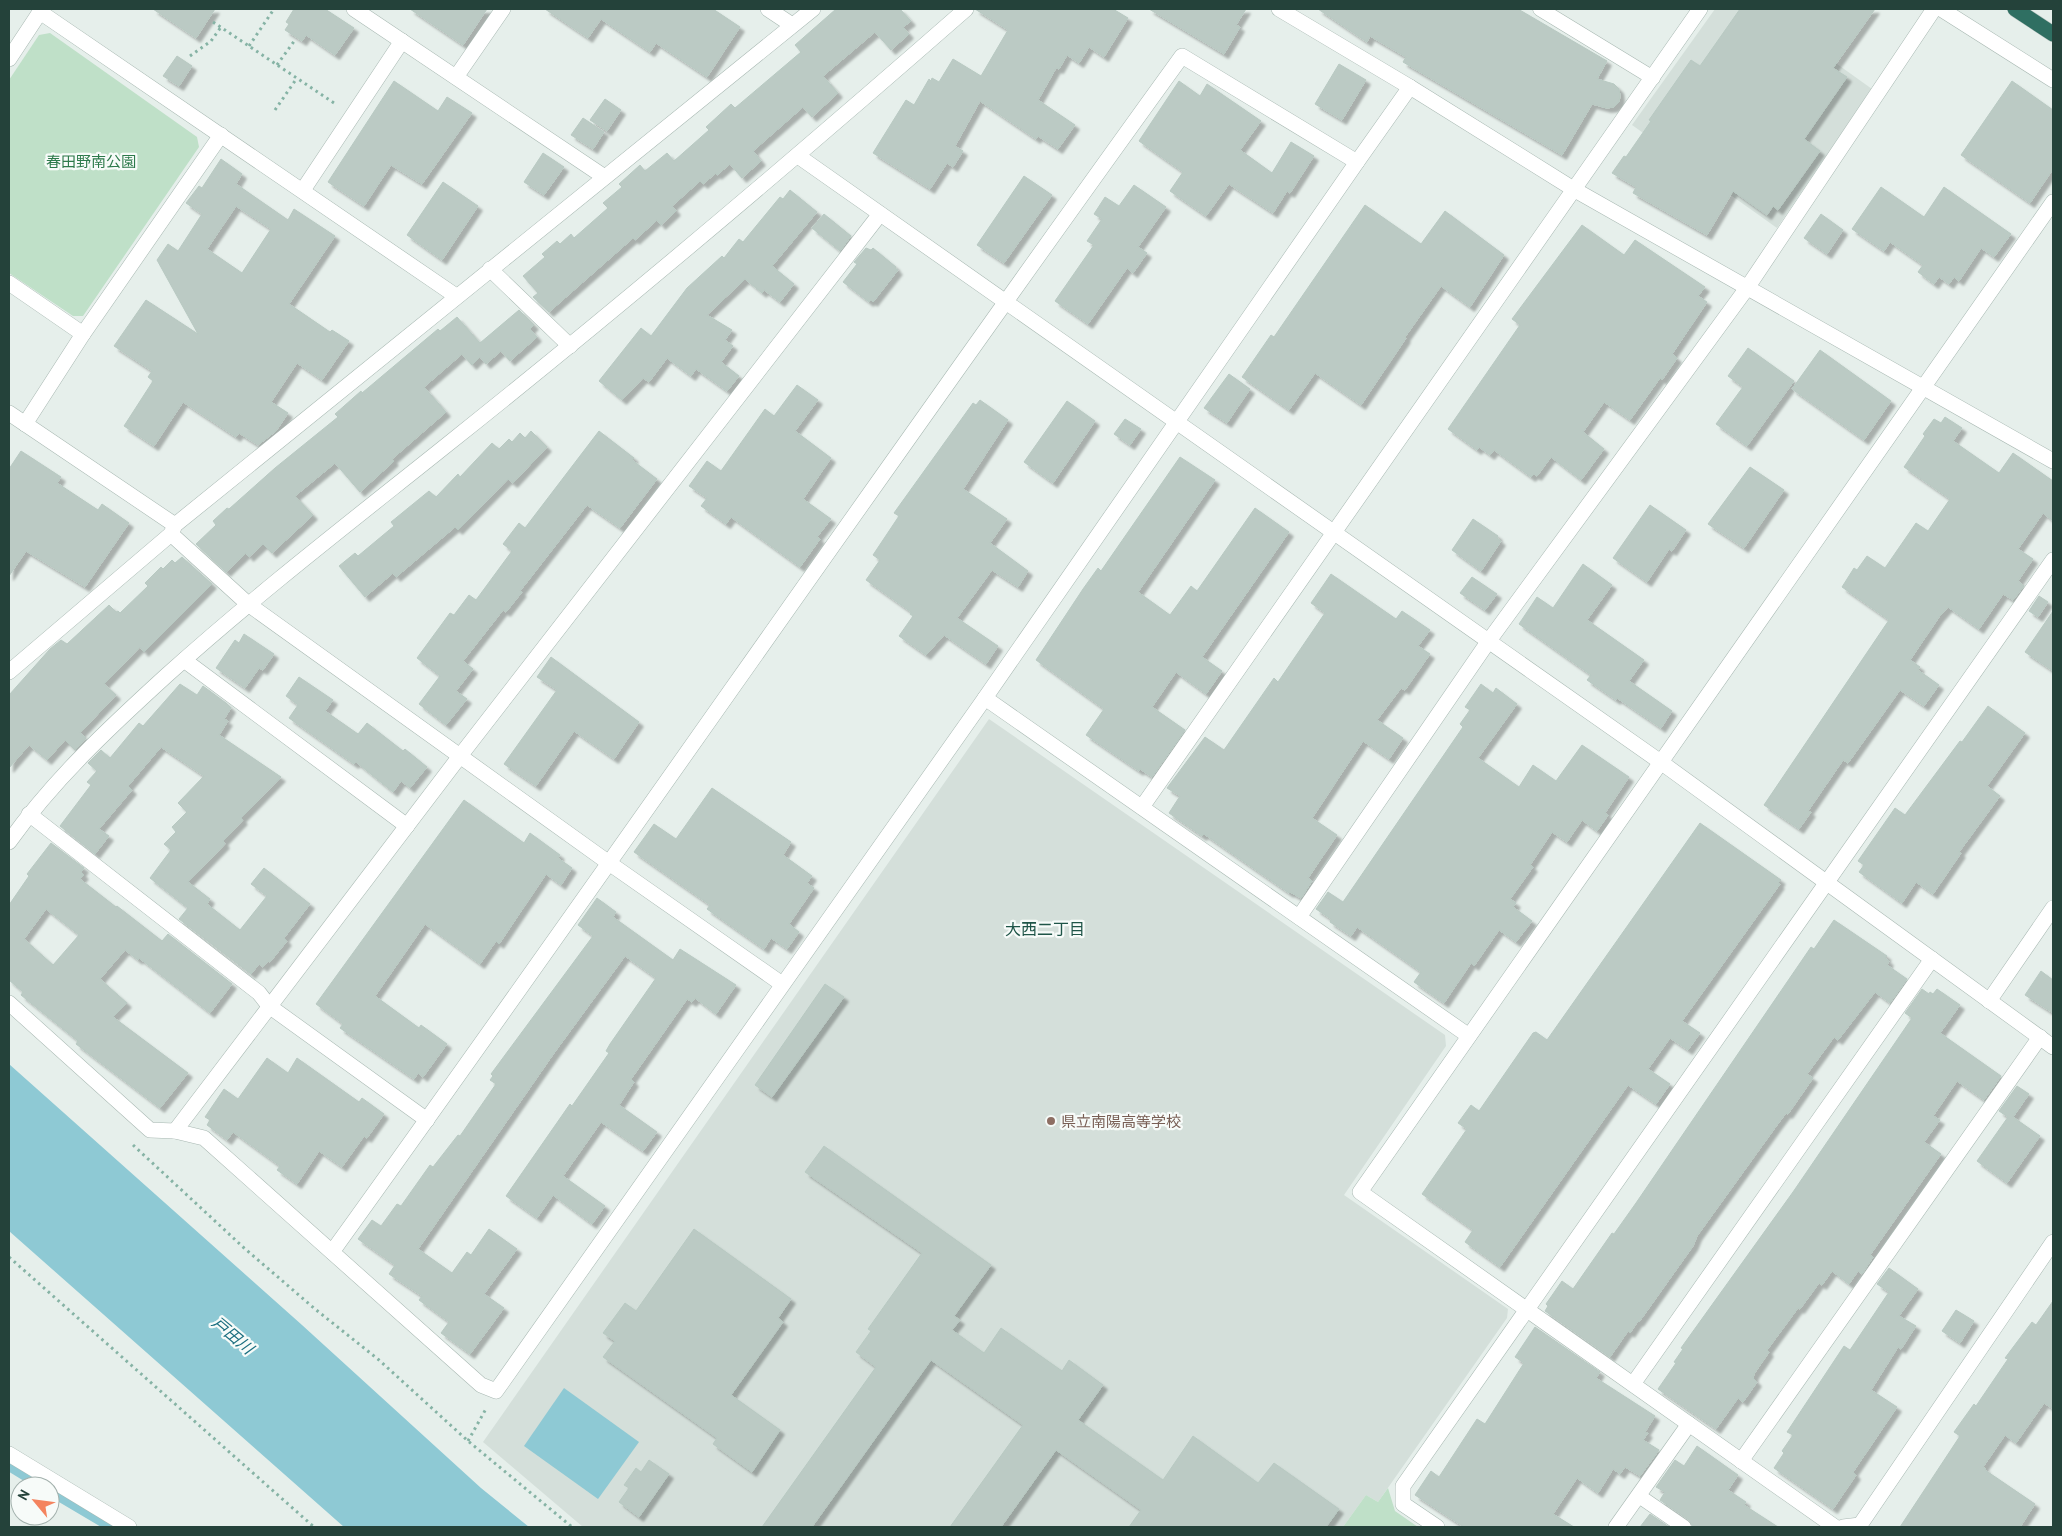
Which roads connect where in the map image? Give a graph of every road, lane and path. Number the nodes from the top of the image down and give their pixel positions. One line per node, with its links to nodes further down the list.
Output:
1 (274, 9): 20 (path)
2 (354, 9): 19 (street)
3 (504, 9): 24 (street)
4 (768, 9): 15 (street)
5 (813, 9): 15 (street)
6 (966, 9): 32 (street)
7 (1279, 9): 28 (street)
8 (1540, 9): 26 (lane)
9 (1700, 9): 26 (street)
10 (1934, 9): 41 (street)
11 (1941, 9): 27 (street)
12 (2015, 9): 17 (highway)
13 (41, 11): 22 (street); 31 (street)
14 (213, 22): 16 (path)
15 (792, 25): 34 (street)
16 (221, 27): 20 (path); 21 (path)
17 (2053, 34)
18 (295, 40): 23 (path)
19 (402, 40): 24 (street); 30 (street)
20 (249, 46): 23 (path)
21 (190, 56)
22 (9, 59)
23 (278, 65): 25 (path)
24 (456, 77): 34 (street)
25 (297, 78): 29 (path); 30 (path)
26 (1653, 78): 36 (street)
27 (2053, 80)
28 (1410, 87): 33 (street); 36 (street)
29 (275, 110)
30 (352, 115): 35 (street)
31 (221, 135): 35 (street); 44 (street)
32 (798, 156): 38 (street); 45 (street)
33 (1357, 162): 43 (street); 48 (street)
34 (603, 176): 39 (street)
35 (303, 190): 42 (street)
36 (1575, 190): 41 (street); 52 (street)
37 (2053, 202): 46 (street)
38 (880, 214): 43 (street); 59 (street)
39 (490, 269): 42 (street); 45 (street)
40 (9, 284): 44 (street)
41 (1747, 288): 46 (street); 55 (street)
42 (456, 296): 51 (street)
43 (1005, 301): 48 (street); 65 (street)
44 (84, 334): 49 (street)
45 (570, 346): 54 (street)
46 (1922, 387): 50 (street); 60 (street)
47 (9, 413): 49 (street)
48 (1176, 422): 52 (street); 58 (street)
49 (25, 424): 51 (street)
50 (2053, 461)
51 (173, 530): 54 (street); 57 (street)
52 (1334, 533): 55 (street); 61 (street)
53 (2053, 560): 66 (street)
54 (248, 604): 56 (street); 59 (street)
55 (1488, 642): 60 (street); 68 (street)
56 (184, 660): 62 (street); 63 (street)
57 (9, 672)
58 (985, 698): 61 (street); 70 (street)
59 (460, 756): 63 (street); 65 (street)
60 (1662, 763): 66 (street); 74 (street)
61 (1142, 807): 68 (street)
62 (29, 814): 64 (street); 73 (street)
63 (407, 826): 73 (street)
64 (9, 842)
65 (609, 862): 70 (street); 77 (street)
66 (1826, 882): 69 (street); 83 (street)
67 (2053, 908): 71 (street)
68 (1299, 917): 74 (street)
69 (1932, 959): 71 (street); 84 (street)
70 (782, 984): 85 (street)
71 (1989, 1001): 75 (street)
72 (9, 1003): 78 (street)
73 (269, 1006): 77 (street); 78 (street)
74 (1470, 1036): 83 (street)
75 (2040, 1037): 76 (street); 89 (street)
76 (2053, 1047)
77 (427, 1120): 81 (street)
78 (174, 1131): 81 (street)
79 (126, 1138): 87 (path)
80 (2053, 1242): 98 (street)
81 (332, 1252): 85 (street)
82 (9, 1257): 92 (path)
83 (1526, 1309): 84 (street); 94 (street)
84 (1633, 1384): 86 (street)
85 (496, 1391): 87 (path)
86 (1689, 1424): 89 (street); 90 (street)
87 (468, 1441): 93 (path)
88 (9, 1454): 91 (street)
89 (1741, 1461): 97 (street)
90 (1639, 1496): 95 (street); 96 (lane)
91 (129, 1527)
92 (314, 1527)
93 (572, 1527)
94 (1437, 1527)
95 (1616, 1527)
96 (1684, 1527)
97 (1835, 1527)
98 (1843, 1527)

